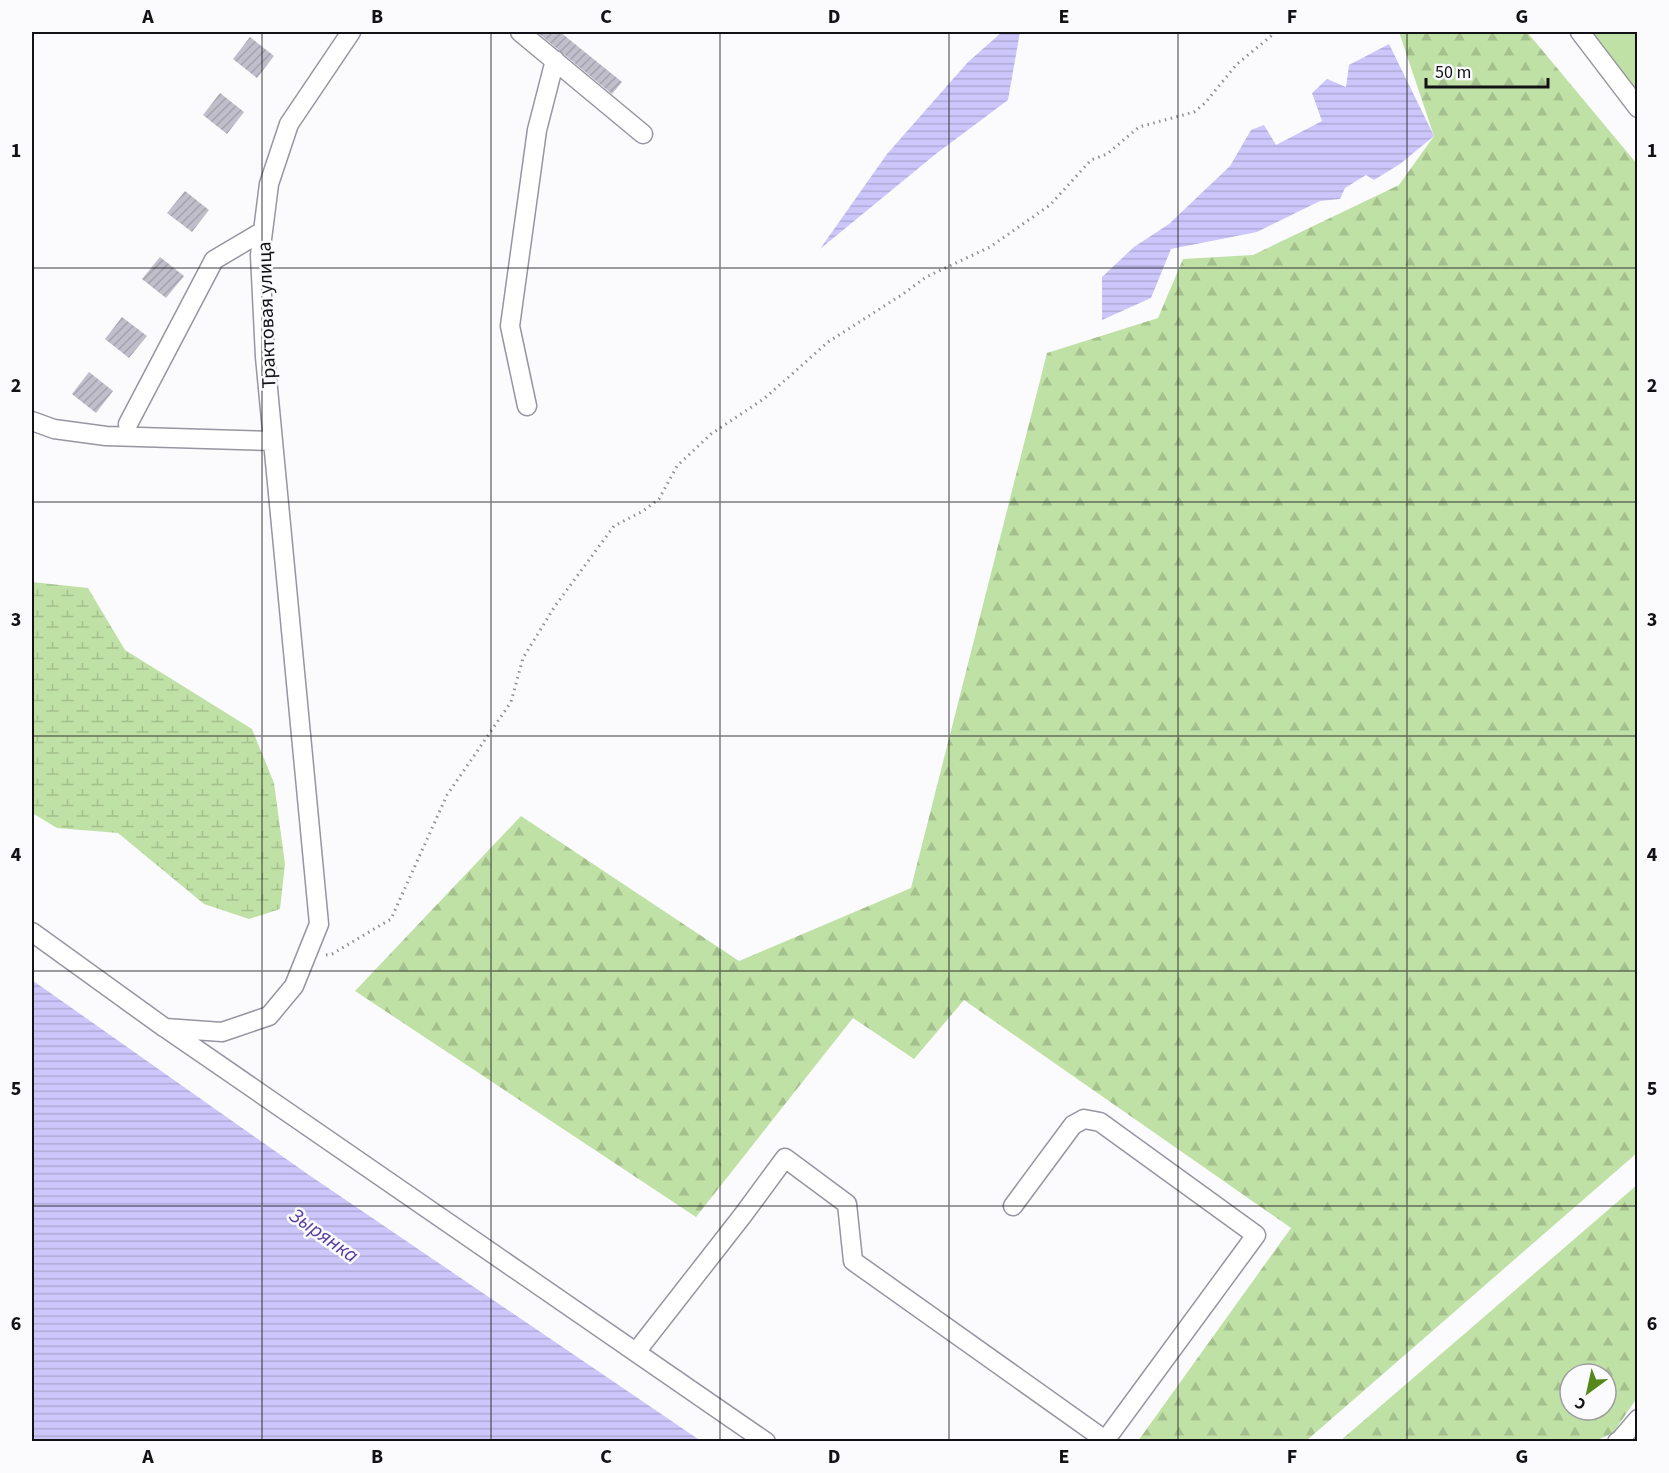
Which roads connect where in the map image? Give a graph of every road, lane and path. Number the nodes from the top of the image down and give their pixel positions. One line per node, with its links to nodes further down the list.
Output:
1 (351, 32): 8 (street, Трактовая улица)
2 (520, 32): 5 (street)
3 (1276, 32): 14 (path)
4 (1587, 34): 6 (street)
5 (555, 60): 7 (street); 9 (street)
6 (1638, 108)
7 (643, 134)
8 (263, 231): 11 (street); 12 (street, Трактовая улица)
9 (527, 406)
10 (32, 421): 12 (street)
11 (128, 424)
12 (273, 441): 14 (street, Трактовая улица)
13 (32, 932): 15 (street)
14 (306, 957): 15 (street, Трактовая улица)
15 (165, 1028): 17 (street)
16 (1013, 1206): 19 (street)
17 (636, 1352): 19 (street); 20 (street)
18 (1638, 1419): 21 (street)
19 (1104, 1441)
20 (766, 1442)
21 (1617, 1442)

